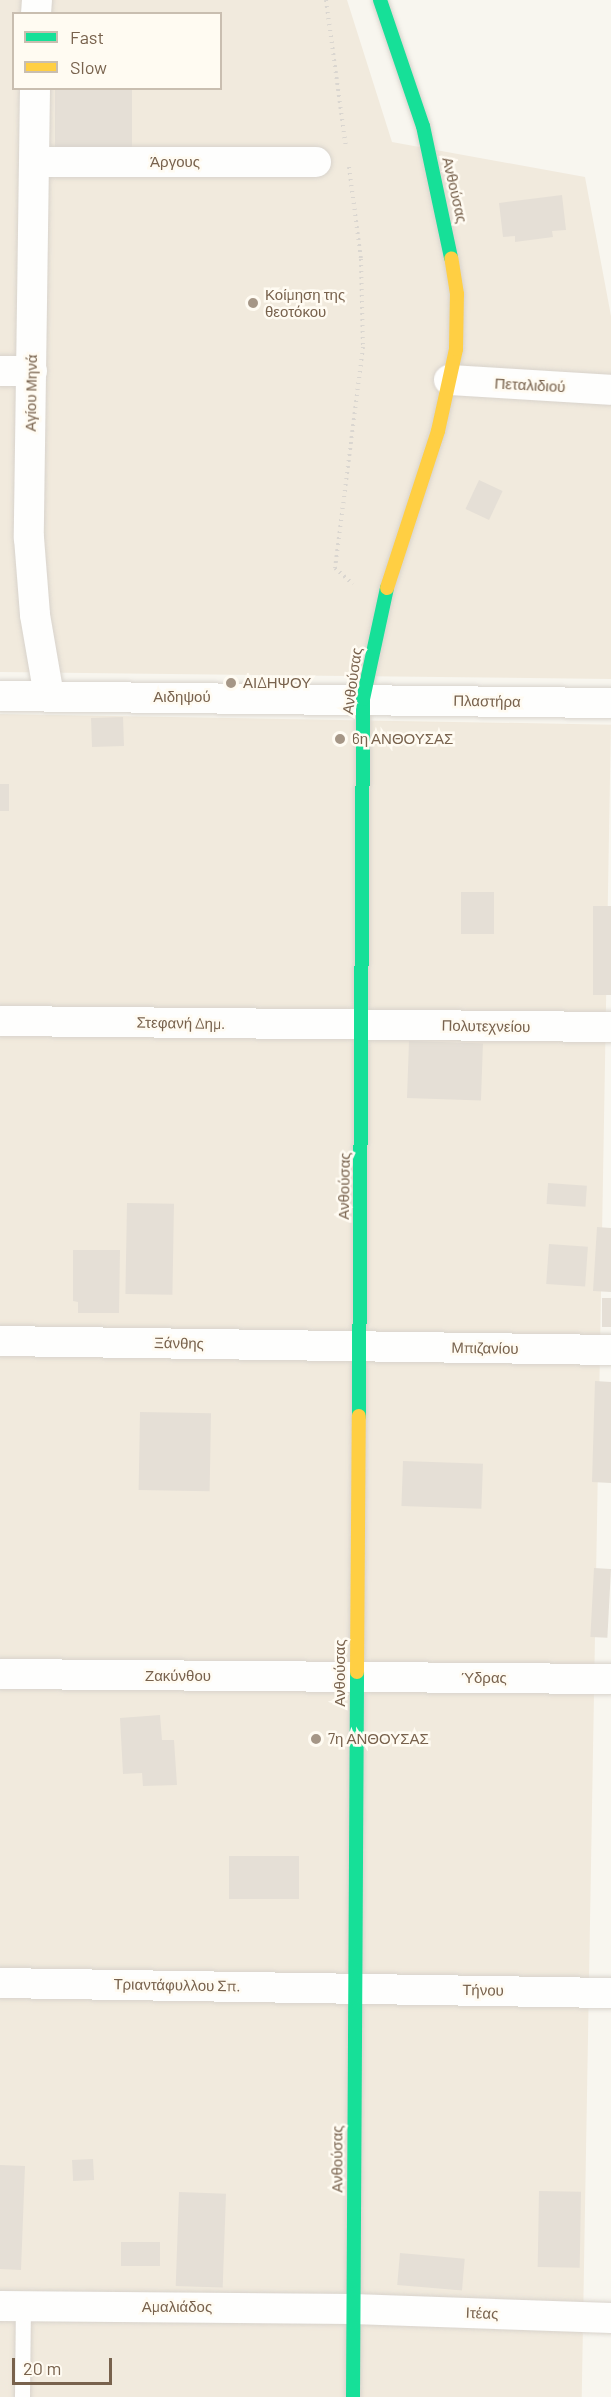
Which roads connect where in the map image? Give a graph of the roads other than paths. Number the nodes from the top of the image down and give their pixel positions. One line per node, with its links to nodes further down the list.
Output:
1 (380, 0): 7 (street, Ανθούσας)
2 (35, 90): 3 (street, Αγίου Μηνά)
3 (34, 162): 4 (street, Άργους); 6 (street, Αγίου Μηνά)
4 (316, 162)
5 (1, 369): 6 (street)
6 (32, 371): 10 (street, Αγίου Μηνά)
7 (449, 380): 8 (street, Πεταλιδιού); 11 (street, Ανθούσας)
8 (611, 390)
9 (0, 696): 10 (street, Αιδηψού)
10 (49, 696): 11 (street, Αιδηψού)
11 (363, 699): 12 (street, Πλαστήρα); 14 (street, Ανθούσας)
12 (611, 703)
13 (0, 1021): 14 (street, Στεφανή Δημ.)
14 (361, 1025): 15 (street, Πολυτεχνείου); 17 (street, Ανθούσας)
15 (611, 1027)
16 (0, 1341): 17 (street, Ξάνθης)
17 (359, 1346): 18 (street, Μπιζανίου); 20 (street, Ανθούσας)
18 (611, 1350)
19 (0, 1674): 20 (street, Ζακύνθου)
20 (356, 1677): 21 (street, Ύδρας); 23 (street, Ανθούσας)
21 (611, 1679)
22 (0, 1983): 23 (street, Τριαντάφυλλου Σπ.)
23 (355, 1987): 24 (street, Τήνου); 26 (street, Ανθούσας)
24 (611, 1994)
25 (11, 2306): 26 (street, Αμαλιάδος); 28 (lane)
26 (353, 2309): 27 (street, Ιτέας); 29 (street, Ανθούσας)
27 (611, 2318)
28 (22, 2397)
29 (353, 2397)

